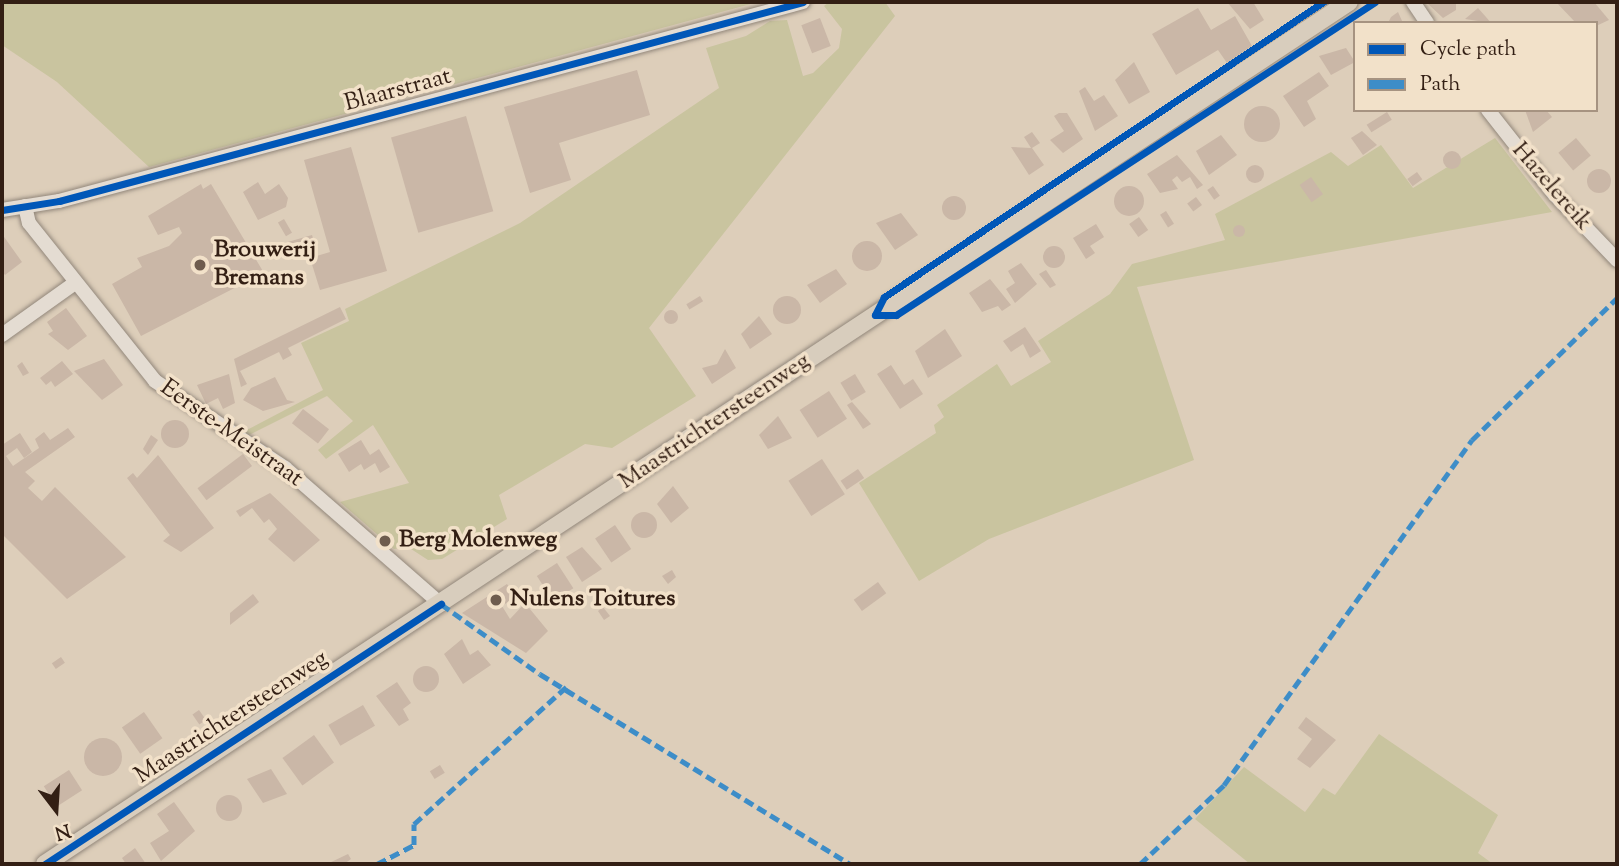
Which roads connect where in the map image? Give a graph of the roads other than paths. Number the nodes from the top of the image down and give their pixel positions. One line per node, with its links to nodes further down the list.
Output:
1 (803, 2): 4 (street, Blaarstraat)
2 (1349, 2): 12 (main road, Maastrichtersteenweg)
3 (1413, 2): 5 (street)
4 (765, 7): 7 (street, Blaarstraat)
5 (1426, 21)
6 (1490, 112): 9 (street, Hazelereik)
7 (26, 206): 8 (street, Blaarstraat); 10 (street, Eerste-Meistraat)
8 (2, 210)
9 (1617, 260)
10 (75, 284): 11 (street); 12 (street, Eerste-Meistraat)
11 (2, 335)
12 (441, 604): 13 (main road, Maastrichtersteenweg)
13 (45, 864)

